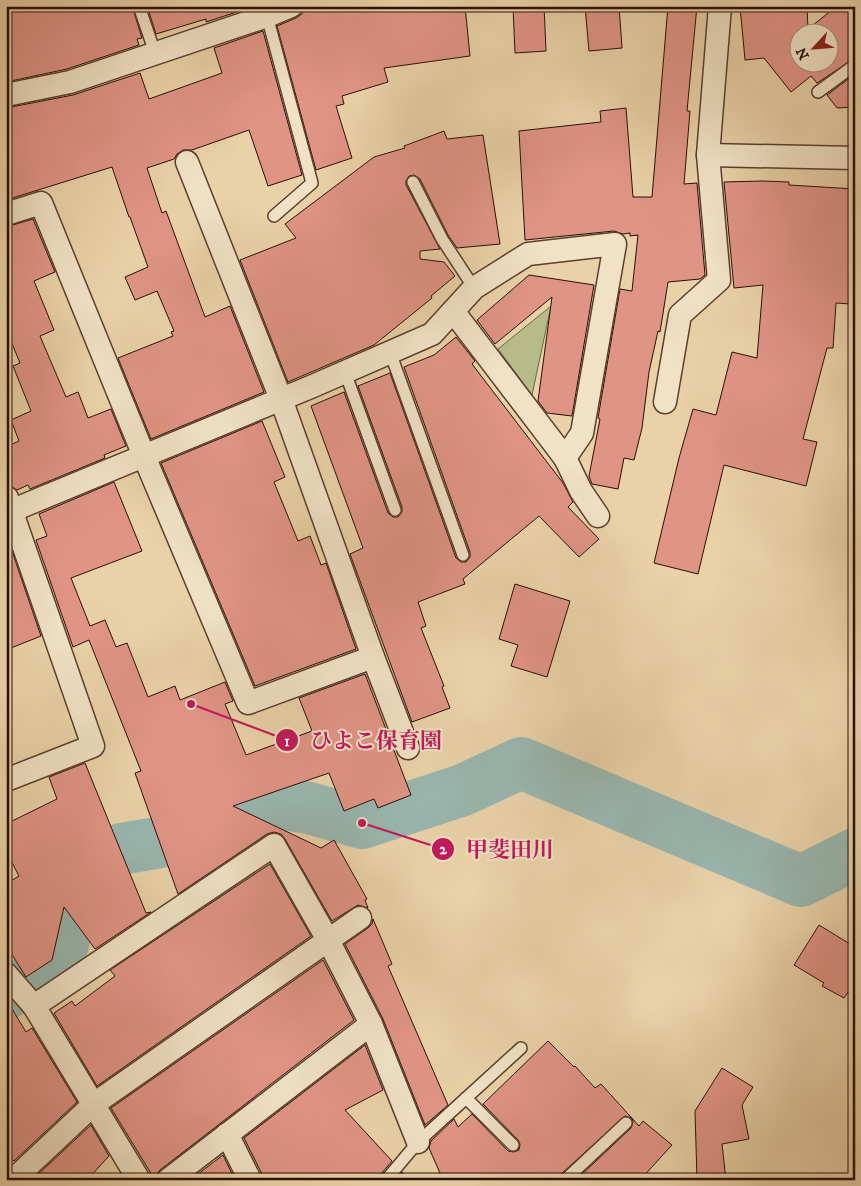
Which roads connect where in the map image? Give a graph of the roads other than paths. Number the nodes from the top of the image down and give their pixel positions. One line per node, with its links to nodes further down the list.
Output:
1 (140, 6): 5 (lane)
2 (290, 6): 4 (street)
3 (720, 6): 9 (street)
4 (267, 16): 5 (street); 14 (lane)
5 (155, 53): 8 (street)
6 (855, 65): 7 (lane)
7 (818, 92)
8 (6, 96)
9 (708, 155): 10 (street); 20 (street)
10 (855, 158)
11 (187, 162): 19 (street)
12 (413, 182): 15 (lane)
13 (7, 212): 21 (street)
14 (274, 216)
15 (474, 288): 16 (street); 22 (street)
16 (453, 311): 17 (street); 22 (street)
17 (390, 352): 18 (street); 26 (lane)
18 (344, 372): 19 (street); 24 (lane)
19 (281, 399): 21 (street); 27 (street)
20 (665, 402)
21 (144, 456): 23 (street); 27 (street)
22 (565, 458): 25 (street)
23 (8, 507): 29 (street)
24 (395, 510)
25 (598, 516)
26 (463, 555)
27 (373, 657): 28 (street)
28 (408, 748)
29 (6, 780)
30 (360, 918): 31 (street)
31 (328, 940): 32 (street); 33 (street); 36 (street)
32 (21, 991): 36 (street)
33 (371, 1024): 38 (street); 39 (street)
34 (521, 1048): 35 (lane)
35 (466, 1098): 39 (lane); 40 (lane)
36 (94, 1104): 41 (street); 42 (street)
37 (626, 1123): 46 (lane)
38 (227, 1134): 43 (street); 44 (street)
39 (418, 1142): 45 (lane)
40 (513, 1145)
41 (13, 1180)
42 (139, 1180)
43 (168, 1180)
44 (250, 1180)
45 (386, 1180)
46 (565, 1180)

